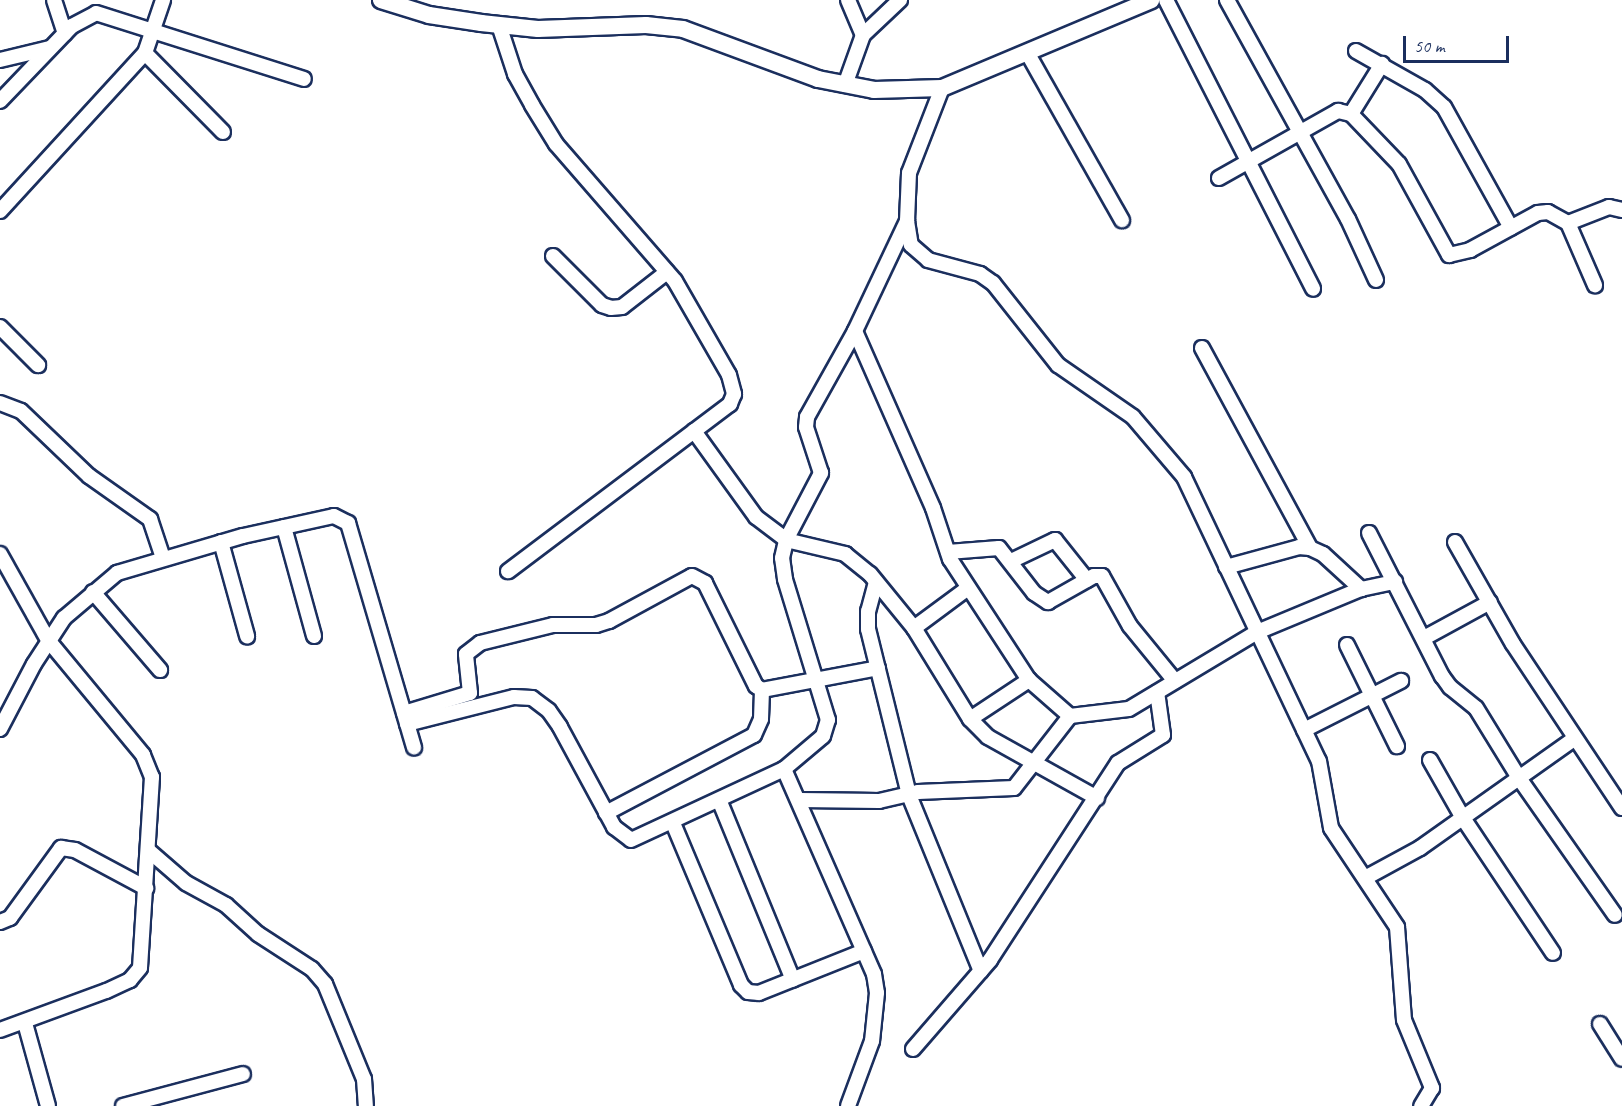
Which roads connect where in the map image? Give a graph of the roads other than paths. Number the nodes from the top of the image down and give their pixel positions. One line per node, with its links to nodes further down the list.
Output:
1 (54, 0): 10 (street)
2 (163, 0): 11 (street)
3 (381, 0): 9 (street)
4 (848, 0): 12 (street)
5 (900, 0): 12 (street)
6 (1151, 0): 16 (street)
7 (1166, 0): 26 (street)
8 (1227, 0): 24 (street)
9 (499, 25): 20 (street); 35 (street)
10 (65, 33): 11 (street); 13 (street)
11 (155, 33): 15 (street); 19 (street)
12 (863, 35): 20 (street)
13 (50, 48): 17 (street); 22 (street)
14 (1356, 51): 18 (street)
15 (145, 53): 25 (street); 28 (street)
16 (1028, 54): 21 (street); 30 (street)
17 (0, 60)
18 (1382, 64): 23 (street); 33 (street)
19 (304, 79)
20 (845, 85): 21 (street)
21 (942, 88): 31 (street)
22 (0, 101)
23 (1351, 114): 24 (street); 33 (street)
24 (1298, 131): 26 (street); 36 (street)
25 (223, 132)
26 (1246, 162): 27 (street); 38 (street)
27 (1219, 178)
28 (2, 205)
29 (1622, 210): 32 (street)
30 (1122, 220)
31 (907, 222): 40 (street); 55 (street)
32 (1568, 223): 33 (street); 37 (street)
33 (1511, 228)
34 (554, 256): 35 (street)
35 (668, 272): 44 (street)
36 (1377, 280)
37 (1595, 285)
38 (1313, 289)
39 (0, 327): 42 (street)
40 (855, 331): 47 (street); 51 (street)
41 (1202, 348): 50 (street)
42 (38, 365)
43 (0, 403): 53 (street)
44 (693, 431): 47 (street); 56 (street)
45 (284, 527): 48 (street); 67 (street); 81 (street)
46 (1369, 533): 59 (street)
47 (786, 540): 58 (street); 73 (street)
48 (221, 542): 53 (street); 66 (street)
49 (1455, 542): 63 (street)
50 (1310, 548): 55 (street); 61 (street)
51 (948, 552): 54 (street); 60 (street)
52 (0, 554): 69 (street)
53 (163, 558): 62 (street)
54 (1011, 561): 57 (street); 57 (street)
55 (1226, 567): 65 (street)
56 (508, 571)
57 (1087, 580): 75 (street)
58 (876, 582): 64 (street); 71 (street)
59 (1395, 582): 61 (street); 68 (street)
60 (968, 588): 64 (street); 74 (street)
61 (1361, 589): 65 (street)
62 (93, 592): 69 (street); 72 (street)
63 (1490, 602): 68 (street); 85 (street)
64 (914, 628): 82 (street)
65 (1257, 632): 75 (street); 84 (street)
66 (247, 636)
67 (314, 636)
68 (1424, 638): 91 (street)
69 (48, 640): 83 (street); 100 (street)
70 (1347, 645): 79 (street)
71 (878, 668): 73 (street); 92 (street)
72 (160, 670)
73 (813, 677): 77 (street); 90 (street)
74 (1029, 680): 80 (street); 82 (street)
75 (1175, 681): 78 (street)
76 (1401, 681): 79 (street)
77 (762, 690): 81 (street); 97 (street)
78 (1157, 692): 80 (street); 93 (street)
79 (1370, 697): 84 (street); 86 (street)
80 (1070, 716): 89 (street)
81 (405, 718): 87 (street); 97 (street)
82 (970, 719): 89 (street)
83 (0, 729)
84 (1304, 730): 101 (street)
85 (1574, 739): 91 (street); 96 (street)
86 (1396, 746)
87 (414, 747)
88 (1430, 760): 98 (street)
89 (1036, 762): 92 (street); 93 (street)
90 (784, 769): 94 (street); 95 (street)
91 (1519, 778): 98 (street); 103 (street)
92 (909, 795): 94 (street); 107 (street)
93 (1096, 798): 107 (street)
94 (800, 800): 105 (street)
95 (720, 802): 99 (street); 108 (street)
96 (1622, 808)
97 (606, 813): 99 (street)
98 (1463, 818): 101 (street); 106 (street)
99 (673, 823): 108 (street)
100 (148, 850): 102 (street); 117 (street)
101 (1365, 878): 119 (street)
102 (146, 888): 104 (street); 109 (street)
103 (1615, 915)
104 (0, 922)
105 (864, 951): 108 (street); 118 (street)
106 (1554, 952)
107 (981, 971): 112 (street)
108 (793, 980)
109 (25, 1023): 111 (street); 115 (street)
110 (1600, 1024): 113 (street)
111 (0, 1030)
112 (912, 1049)
113 (1622, 1059)
114 (243, 1074): 116 (street)
115 (51, 1106)
116 (123, 1106)
117 (366, 1106)
118 (848, 1106)
119 (1421, 1106)

